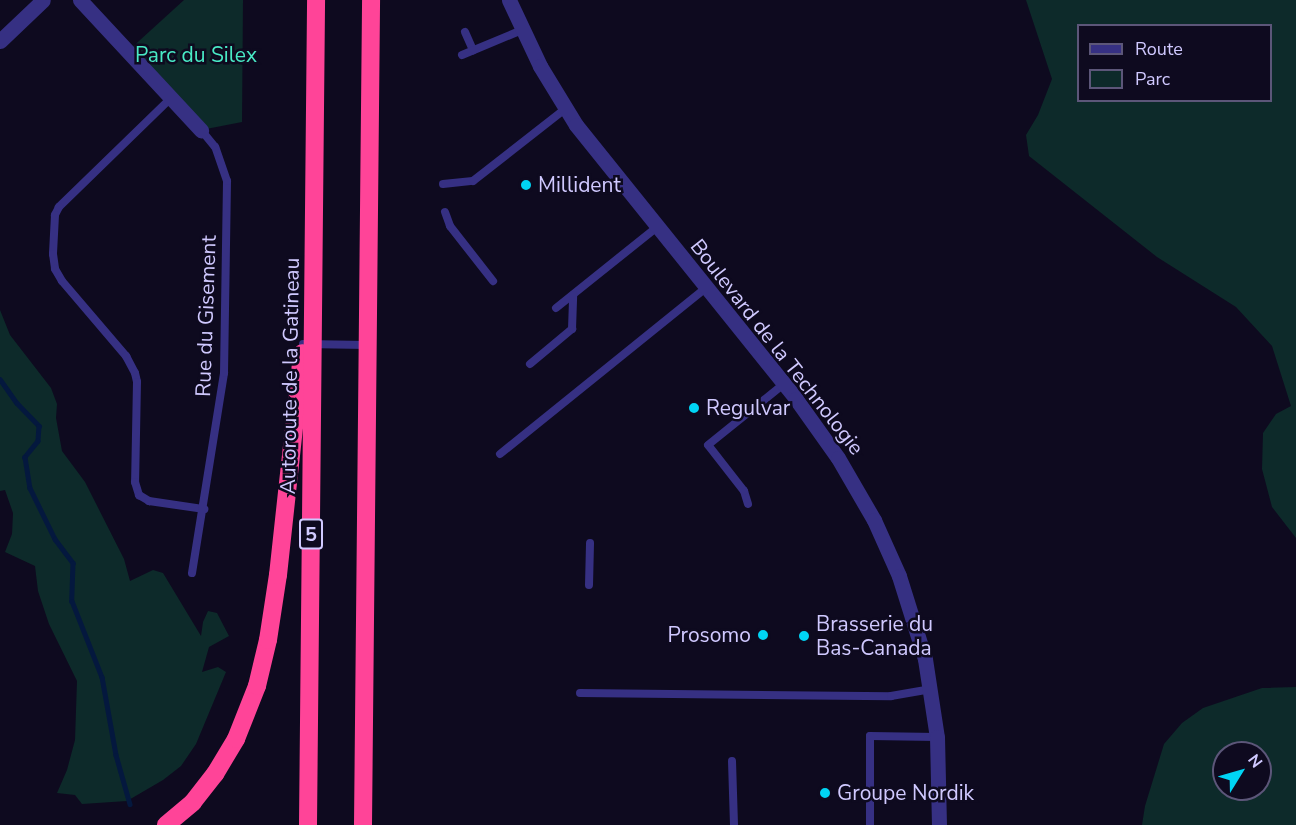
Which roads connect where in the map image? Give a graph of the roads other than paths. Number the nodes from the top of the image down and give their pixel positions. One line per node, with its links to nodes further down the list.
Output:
1 (44, 0): 8 (street)
2 (80, 0): 11 (street)
3 (316, 0): 21 (highway, Autoroute de la Gatineau)
4 (371, 0): 22 (highway)
5 (509, 0): 6 (street, Boulevard de la Technologie)
6 (522, 30): 9 (lane); 12 (street, Boulevard de la Technologie)
7 (465, 32): 9 (lane)
8 (0, 41)
9 (473, 50): 10 (lane)
10 (462, 55)
11 (172, 97): 13 (street); 27 (lane)
12 (565, 109): 14 (lane); 16 (street, Boulevard de la Technologie)
13 (201, 130): 27 (lane, Rue du Gisement)
14 (442, 184)
15 (445, 212): 17 (lane)
16 (657, 227): 18 (street, Boulevard de la Technologie); 19 (lane)
17 (493, 281)
18 (706, 288): 24 (street, Boulevard de la Technologie); 25 (lane)
19 (573, 295): 20 (lane); 23 (lane)
20 (556, 308)
21 (308, 344): 22 (lane); 35 (highway); 36 (highway, Autoroute de la Gatineau / 5)
22 (367, 345): 37 (highway)
23 (530, 364)
24 (784, 384): 26 (lane); 31 (street, Boulevard de la Technologie)
25 (500, 454)
26 (748, 504)
27 (204, 509): 29 (lane, Rue du Gisement)
28 (590, 543): 30 (lane)
29 (192, 573)
30 (589, 585)
31 (931, 689): 32 (lane); 33 (street, Boulevard de la Technologie)
32 (580, 693)
33 (937, 737): 39 (lane); 40 (street, Boulevard de la Technologie)
34 (732, 761): 38 (lane)
35 (166, 825)
36 (308, 825)
37 (364, 825)
38 (734, 825)
39 (870, 825)
40 (939, 825)

